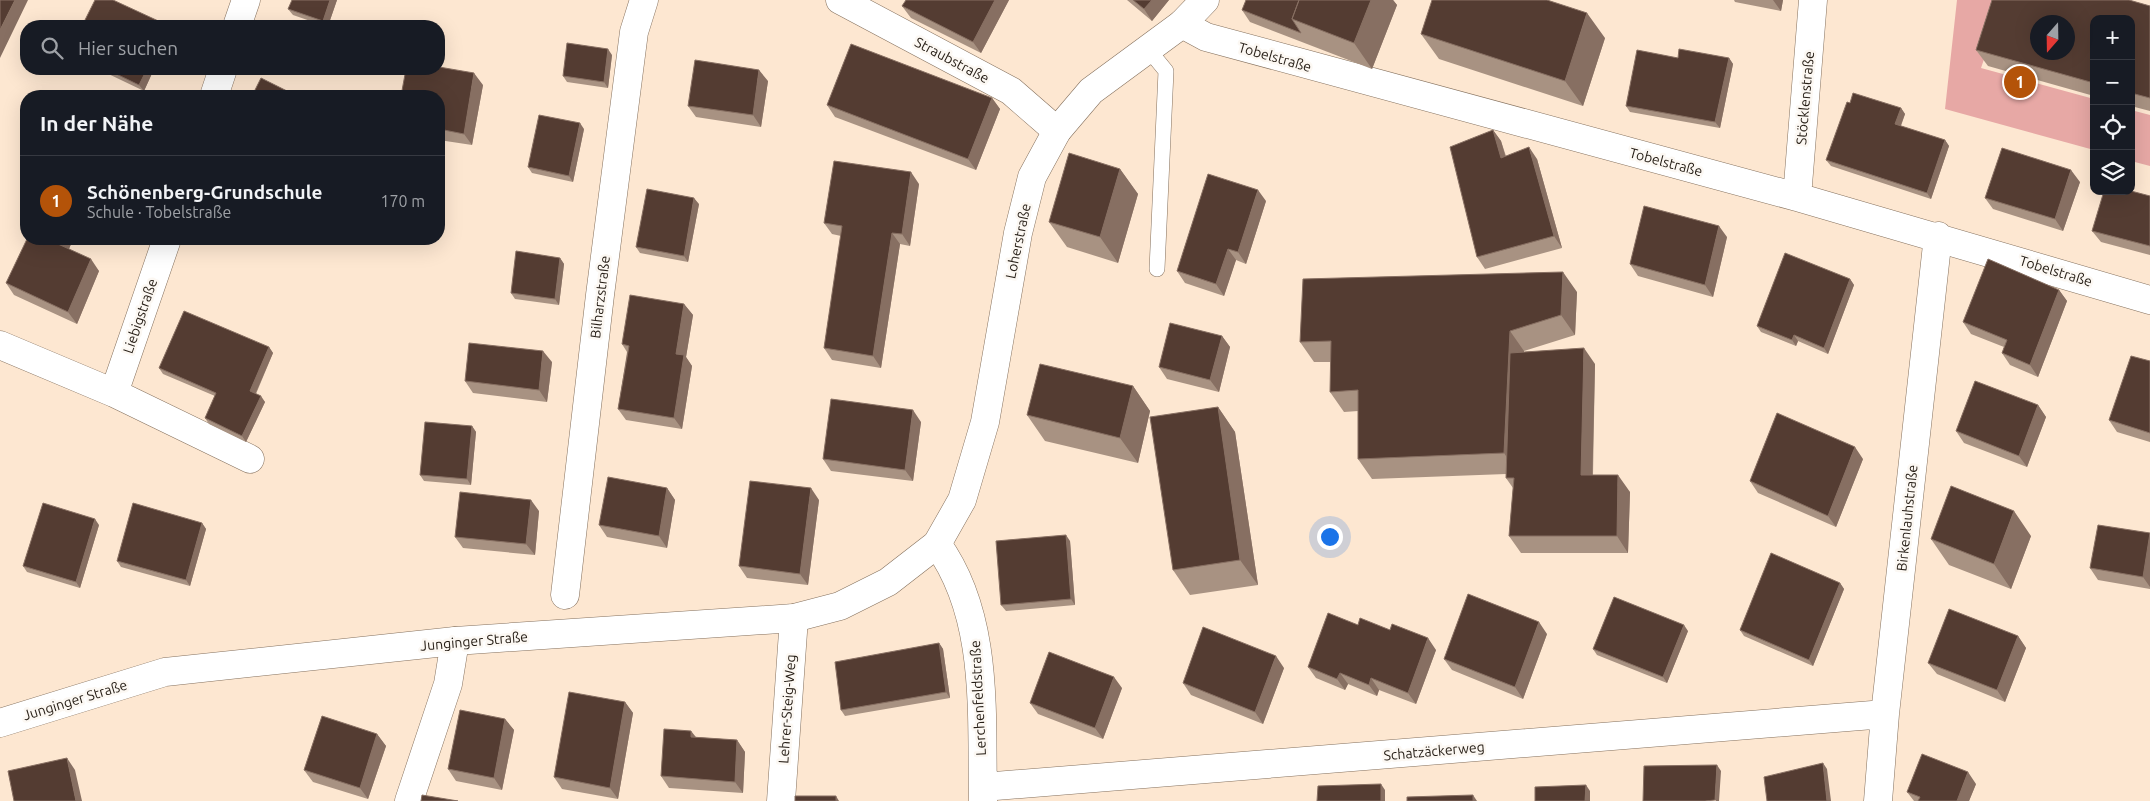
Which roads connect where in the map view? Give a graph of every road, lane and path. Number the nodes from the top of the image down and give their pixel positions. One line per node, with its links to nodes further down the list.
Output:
1 (246, 0): 6 (street)
2 (644, 0): 21 (street, Bilharzstraße)
3 (840, 0): 11 (street, Straubstraße)
4 (1205, 0): 7 (street, Loherstraße)
5 (1813, 0): 12 (street, Stöcklenstraße)
6 (239, 20)
7 (1182, 24): 8 (street, Loherstraße); 12 (street, Tobelstraße)
8 (1148, 49): 11 (street, Loherstraße); 15 (lane)
9 (221, 75): 10 (street)
10 (216, 90)
11 (1057, 131): 20 (street, Loherstraße)
12 (1797, 197): 13 (street, Tobelstraße)
13 (1938, 236): 16 (street, Tobelstraße); 24 (street, Birkenlauhstraße)
14 (165, 245): 18 (street, Liebigstraße)
15 (1157, 269)
16 (2150, 300)
17 (0, 345): 18 (street)
18 (114, 393): 19 (street)
19 (250, 459)
20 (937, 544): 22 (street, Junginger Straße); 26 (street, Lerchenfeldstraße)
21 (565, 595)
22 (794, 618): 23 (street, Junginger Straße); 28 (street, Lehrer-Steig-Weg)
23 (455, 641): 25 (street, Junginger Straße); 27 (street)
24 (1885, 714): 26 (street, Schatzäckerweg); 29 (street, Birkenlauhstraße)
25 (0, 723)
26 (983, 794)
27 (409, 801)
28 (781, 801)
29 (1878, 801)

